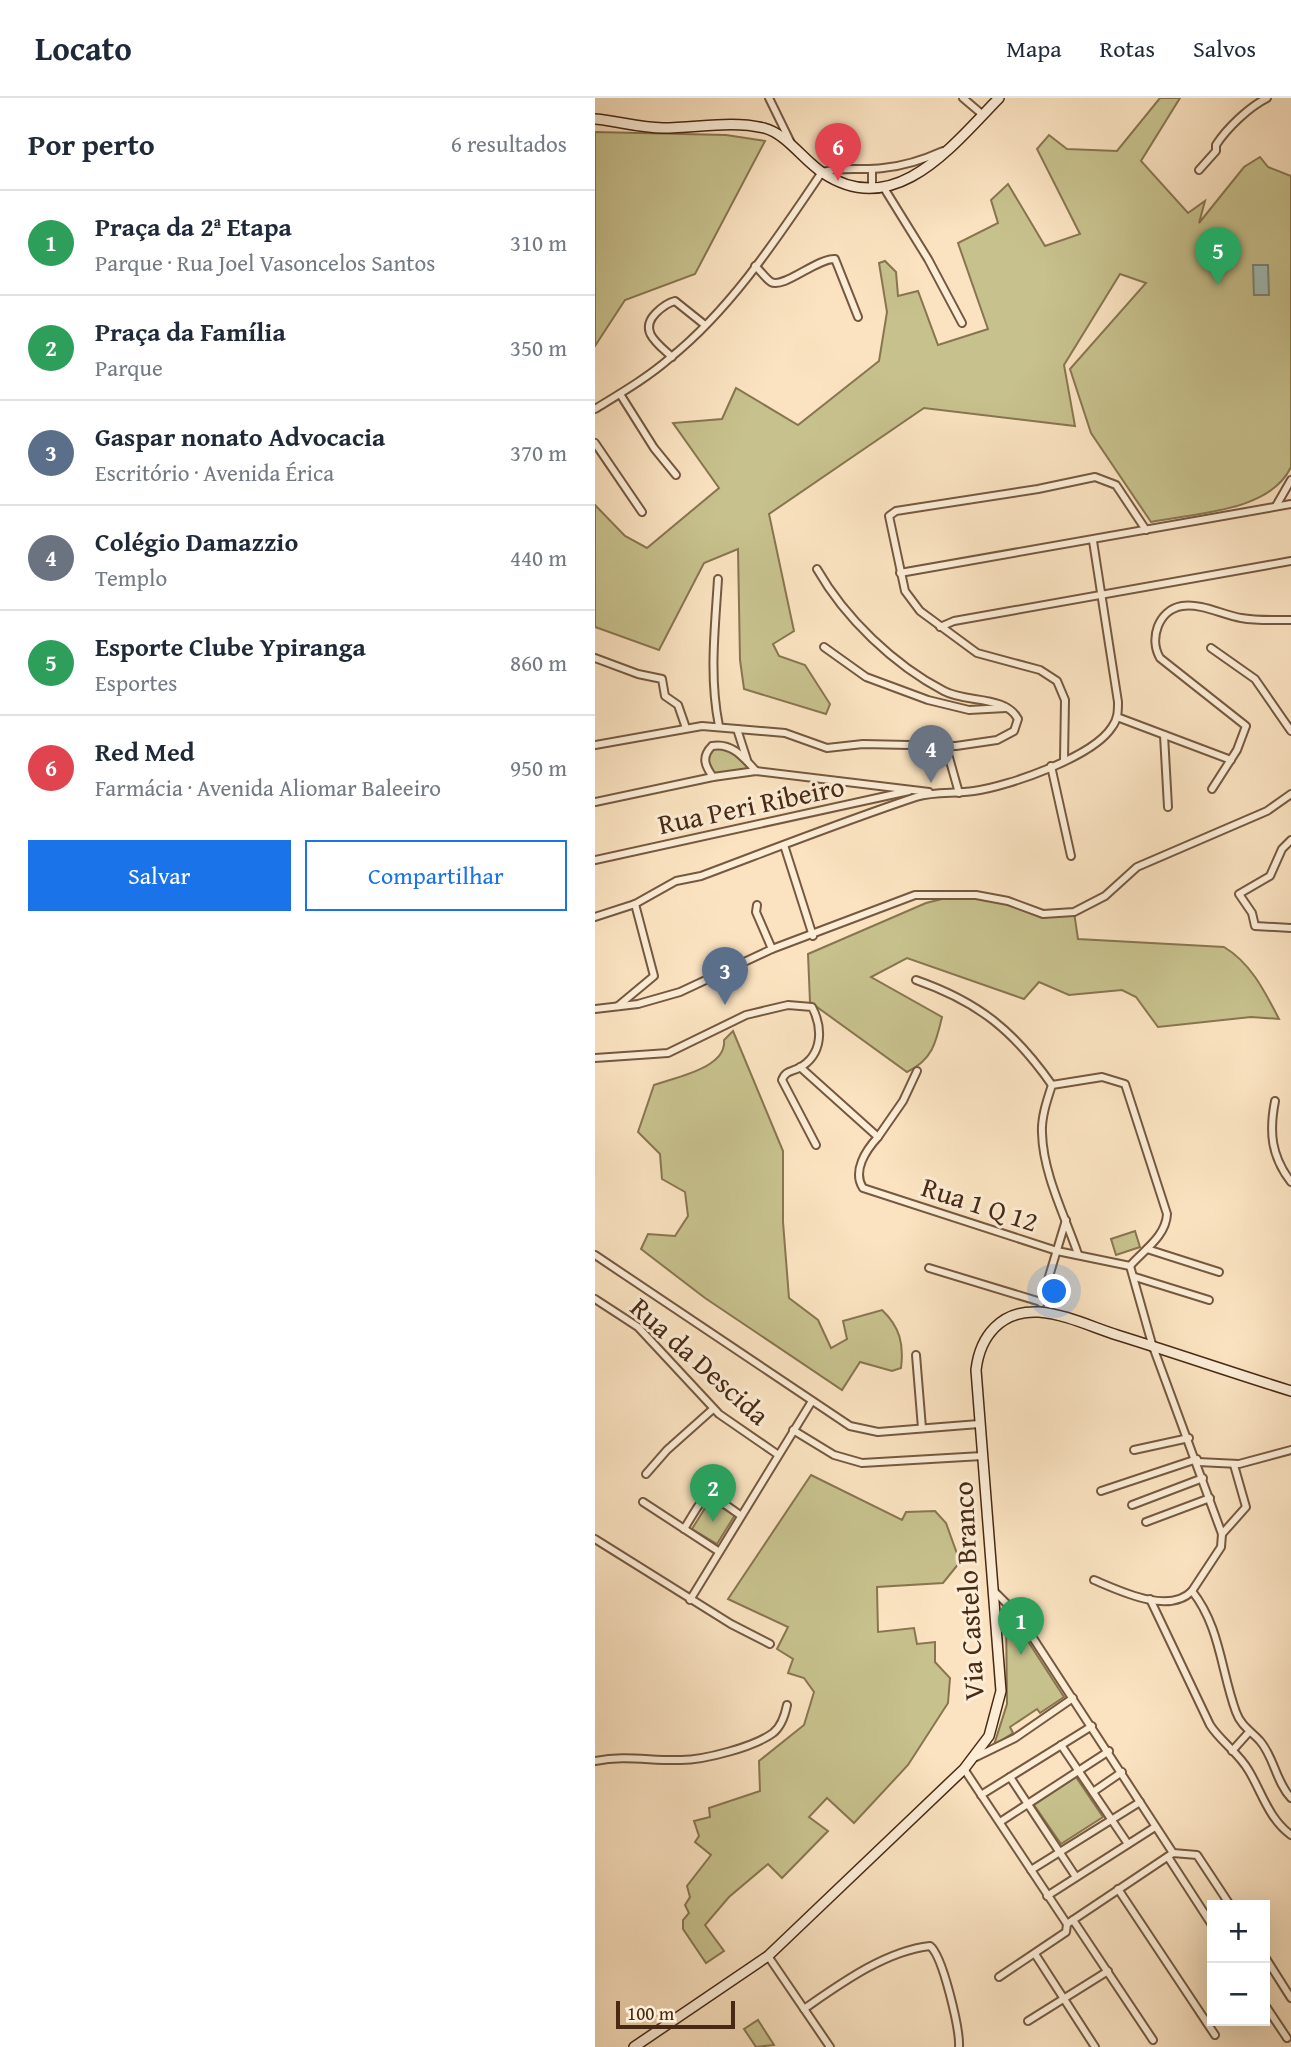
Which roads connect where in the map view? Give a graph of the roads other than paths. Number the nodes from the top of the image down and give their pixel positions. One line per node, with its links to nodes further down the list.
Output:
1 (769, 98): 7 (street)
2 (963, 98): 5 (street)
3 (999, 98): 5 (main road)
4 (1267, 98): 10 (street)
5 (983, 114): 8 (main road)
6 (595, 119): 7 (main road)
7 (791, 145): 11 (main road)
8 (949, 149): 9 (street); 13 (main road)
9 (872, 169): 11 (street); 12 (street)
10 (1199, 170)
11 (822, 172): 12 (main road); 14 (street)
12 (872, 188): 13 (main road)
13 (887, 192): 16 (street)
14 (755, 265): 15 (street); 17 (street)
15 (858, 317)
16 (962, 323)
17 (705, 325): 18 (street); 18 (street)
18 (673, 357): 19 (street)
19 (620, 394): 20 (street); 22 (street)
20 (595, 409)
21 (595, 443): 26 (street)
22 (676, 475)
23 (1291, 480): 25 (street)
24 (1291, 504): 25 (street)
25 (1276, 506): 27 (street)
26 (642, 512)
27 (1146, 530): 28 (street); 31 (street)
28 (1093, 541): 31 (street); 33 (street)
29 (1291, 561): 33 (street)
30 (817, 569): 39 (street)
31 (900, 573): 35 (street)
32 (718, 579): 41 (street)
33 (1102, 596): 35 (street); 40 (street)
34 (1291, 620): 49 (street)
35 (940, 627): 48 (street)
36 (824, 647): 39 (street)
37 (1210, 648): 44 (street)
38 (595, 658): 42 (street)
39 (1008, 708): 47 (street)
40 (1118, 717): 45 (street); 48 (street)
41 (719, 726): 42 (street); 43 (street)
42 (686, 728): 46 (street)
43 (737, 729): 47 (street); 50 (street)
44 (1291, 731)
45 (1164, 735): 49 (street); 60 (street)
46 (595, 745)
47 (946, 747): 57 (street)
48 (1064, 760): 51 (street)
49 (1231, 760): 54 (street)
50 (747, 761): 52 (street); 53 (street)
51 (1051, 765): 57 (street); 63 (street)
52 (756, 771): 53 (street); 55 (street)
53 (713, 777): 59 (street)
54 (1213, 789)
55 (915, 790): 56 (street); 64 (street, Rua Peri Ribeiro)
56 (930, 793): 57 (street); 62 (street)
57 (959, 793)
58 (1291, 794): 69 (street)
59 (595, 802)
60 (1168, 807)
61 (1291, 840): 68 (street)
62 (784, 845): 65 (street); 69 (street)
63 (1071, 856)
64 (595, 860)
65 (635, 904): 67 (street); 72 (street)
66 (757, 905): 70 (street)
67 (596, 917)
68 (1291, 928)
69 (813, 936): 70 (street)
70 (772, 949): 72 (street)
71 (916, 980): 77 (street)
72 (617, 1007): 73 (street)
73 (595, 1009)
74 (595, 1058): 75 (street)
75 (800, 1067): 79 (street); 80 (street)
76 (917, 1071): 79 (street)
77 (1052, 1085): 82 (street); 83 (street)
78 (1275, 1101): 81 (street)
79 (878, 1137): 84 (street, Rua 1 Q 12)
80 (816, 1145)
81 (1291, 1182)
82 (1066, 1220): 84 (street); 85 (street)
83 (1147, 1249): 87 (street); 89 (street)
84 (1057, 1251): 85 (street, Rua 1 Q 12); 93 (street)
85 (1078, 1254): 87 (street, Rua 1 Q 12)
86 (595, 1255): 97 (street)
87 (1130, 1266): 90 (street)
88 (929, 1268): 93 (street)
89 (1219, 1272)
90 (1135, 1277): 92 (street); 94 (street)
91 (595, 1299): 98 (street, Rua da Descida)
92 (1209, 1300)
93 (1040, 1307): 94 (main road, Via Castelo Branco); 99 (main road, Via Castelo Branco)
94 (1152, 1344): 96 (main road, Via Castelo Branco); 102 (street)
95 (916, 1355): 100 (street)
96 (1291, 1391)
97 (812, 1401): 100 (street); 101 (street)
98 (713, 1409): 105 (street, Rua da Descida); 109 (street)
99 (979, 1424): 100 (street); 106 (main road, Via Castelo Branco)
100 (922, 1428)
101 (793, 1430): 105 (street); 106 (street)
102 (1189, 1438): 103 (street); 107 (street)
103 (1134, 1450)
104 (1291, 1450): 108 (street)
105 (777, 1454): 115 (street)
106 (982, 1456): 123 (main road, Via Castelo Branco)
107 (1197, 1461): 108 (street); 110 (street); 111 (street)
108 (1234, 1465): 118 (street)
109 (646, 1474)
110 (1203, 1478): 112 (street); 114 (street)
111 (1101, 1491)
112 (1210, 1498): 116 (street); 118 (street)
113 (643, 1502): 117 (street)
114 (1132, 1506)
115 (740, 1515): 117 (street); 120 (street)
116 (1146, 1522)
117 (684, 1529): 120 (street)
118 (1222, 1534): 122 (street)
119 (595, 1539): 125 (street)
120 (718, 1551): 125 (street)
121 (1094, 1580): 124 (street)
122 (1192, 1591): 124 (street); 130 (street)
123 (996, 1593): 127 (street); 134 (main road, Via Castelo Branco)
124 (1150, 1599): 133 (street)
125 (690, 1600): 126 (street)
126 (770, 1644)
127 (1073, 1698): 129 (street); 134 (street)
128 (787, 1705): 135 (street)
129 (1092, 1726): 131 (street); 132 (street)
130 (1249, 1732): 133 (street); 142 (street)
131 (1061, 1745): 137 (street); 139 (street)
132 (1108, 1751): 137 (street); 138 (street)
133 (1232, 1751): 148 (street)
134 (976, 1757): 136 (main road, Via Castelo Branco)
135 (595, 1761)
136 (964, 1769): 141 (street); 160 (main road, Via Castelo Branco)
137 (1078, 1770): 140 (street); 144 (street)
138 (1122, 1772): 140 (street); 143 (street)
139 (1010, 1777): 141 (street); 144 (street)
140 (1093, 1792): 145 (street)
141 (981, 1795): 146 (street)
142 (1291, 1798)
143 (1140, 1802): 145 (street); 147 (street)
144 (1028, 1803): 146 (street); 150 (street)
145 (1112, 1819): 149 (street); 150 (street)
146 (1000, 1822): 152 (street)
147 (1156, 1826): 149 (street); 151 (street)
148 (1291, 1835)
149 (1128, 1844): 153 (street)
150 (1059, 1851): 152 (street); 153 (street)
151 (1170, 1855): 154 (street); 156 (street); 157 (street)
152 (1031, 1870): 155 (street)
153 (1076, 1877): 155 (street)
154 (1118, 1889): 158 (street); 169 (street)
155 (1047, 1896): 158 (street)
156 (1227, 1900)
157 (1207, 1917)
158 (1070, 1922): 159 (street); 162 (street)
159 (1035, 1954): 163 (street); 165 (street)
160 (768, 1956): 166 (street); 172 (main road, Via Castelo Branco)
161 (1268, 1963): 164 (street)
162 (1108, 1971): 165 (street); 171 (street)
163 (999, 1977)
164 (1291, 1997)
165 (1064, 2000): 168 (street); 173 (street)
166 (804, 2009): 175 (street); 176 (street)
167 (1270, 2012): 170 (street)
168 (1028, 2021)
169 (1215, 2035)
170 (1287, 2038)
171 (1153, 2040)
172 (646, 2044): 174 (main road, Via Castelo Branco)
173 (1092, 2046)
174 (634, 2047)
175 (830, 2047)
176 (959, 2047)

